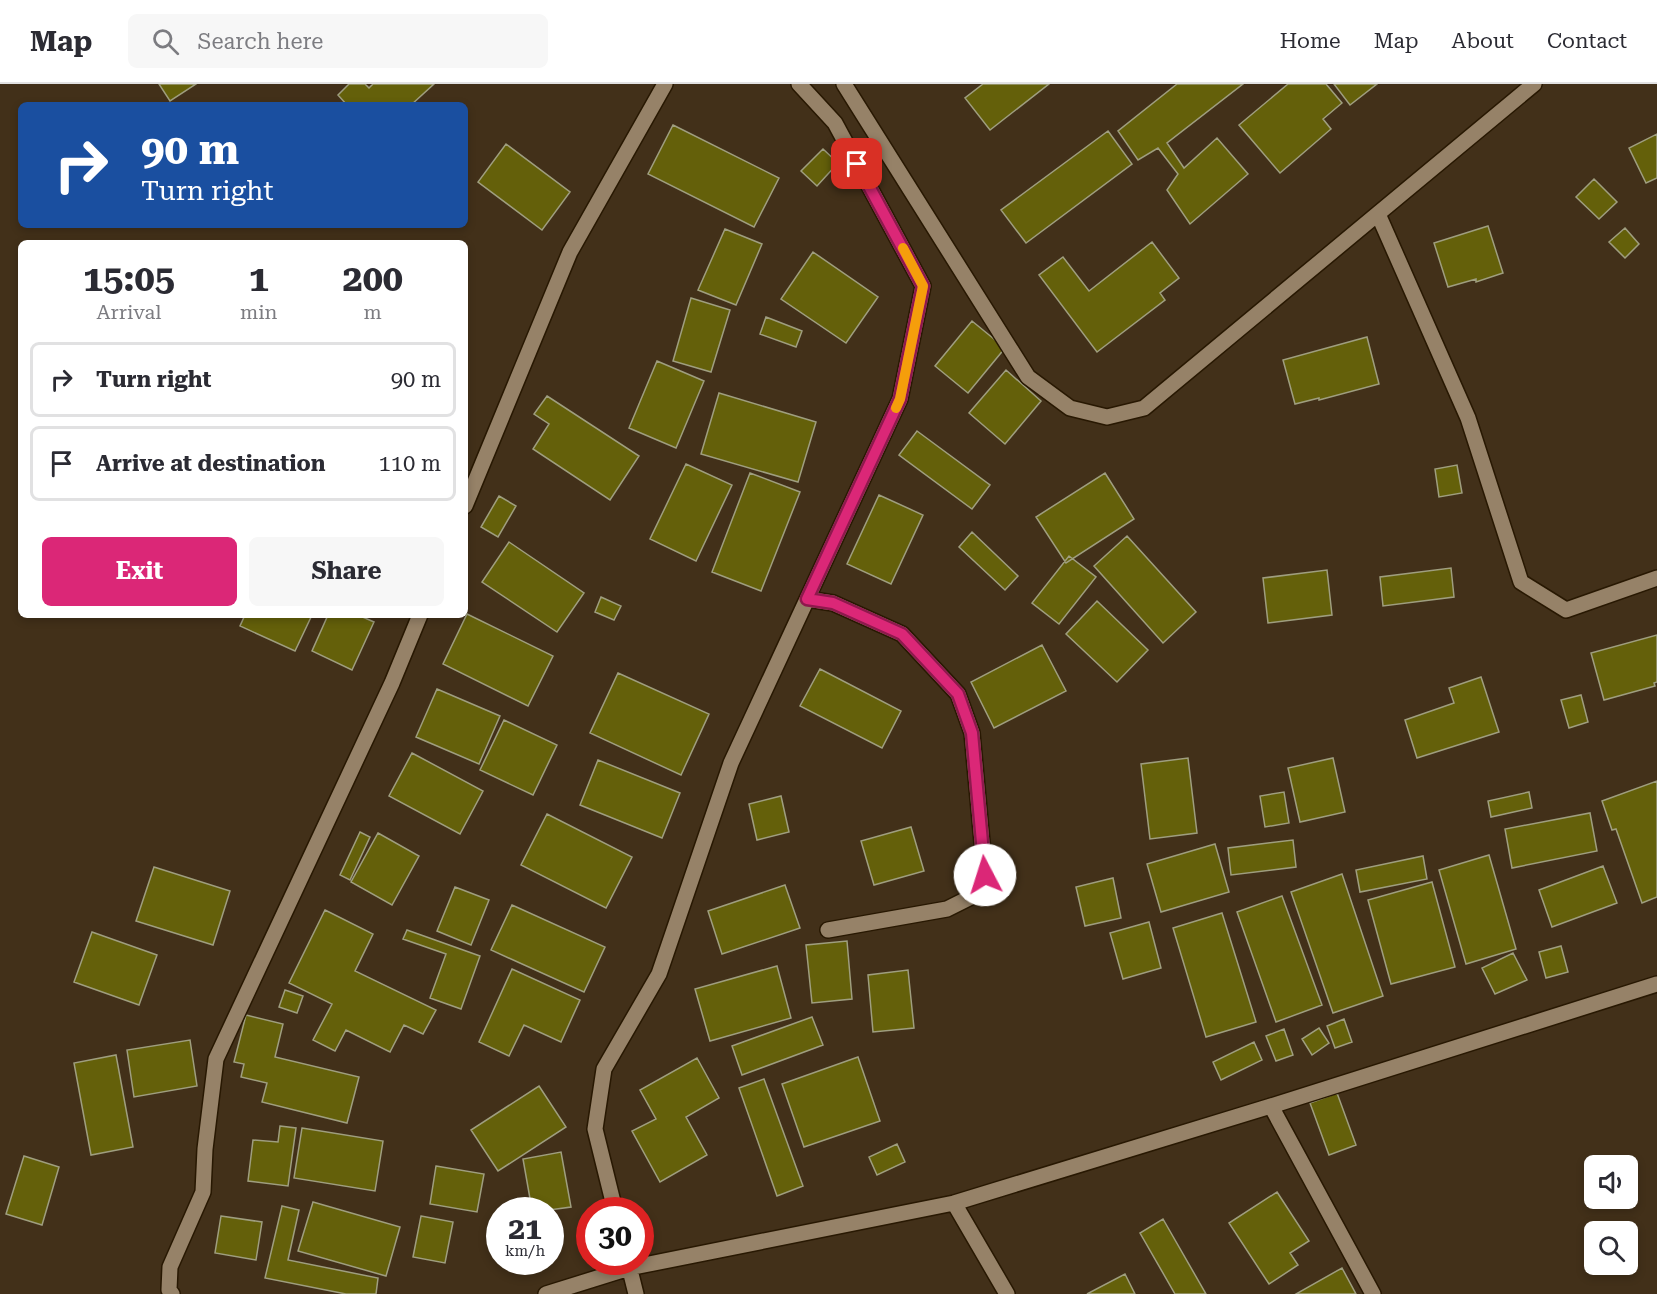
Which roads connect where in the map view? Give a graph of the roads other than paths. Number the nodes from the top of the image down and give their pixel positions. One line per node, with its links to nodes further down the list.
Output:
1 (665, 84): 6 (street)
2 (799, 84): 8 (street)
3 (844, 84): 5 (street)
4 (1534, 84): 5 (street)
5 (1378, 214): 7 (street)
6 (468, 500)
7 (1657, 578)
8 (807, 599): 10 (street); 13 (street)
9 (419, 618): 18 (street)
10 (828, 930)
11 (1657, 984): 12 (street)
12 (1271, 1106): 14 (street); 22 (street)
13 (612, 1197)
14 (954, 1203): 15 (street); 21 (street)
15 (654, 1260)
16 (600, 1275): 19 (street)
17 (631, 1275): 20 (street)
18 (172, 1294)
19 (546, 1294)
20 (636, 1294)
21 (1008, 1294)
22 (1373, 1294)

